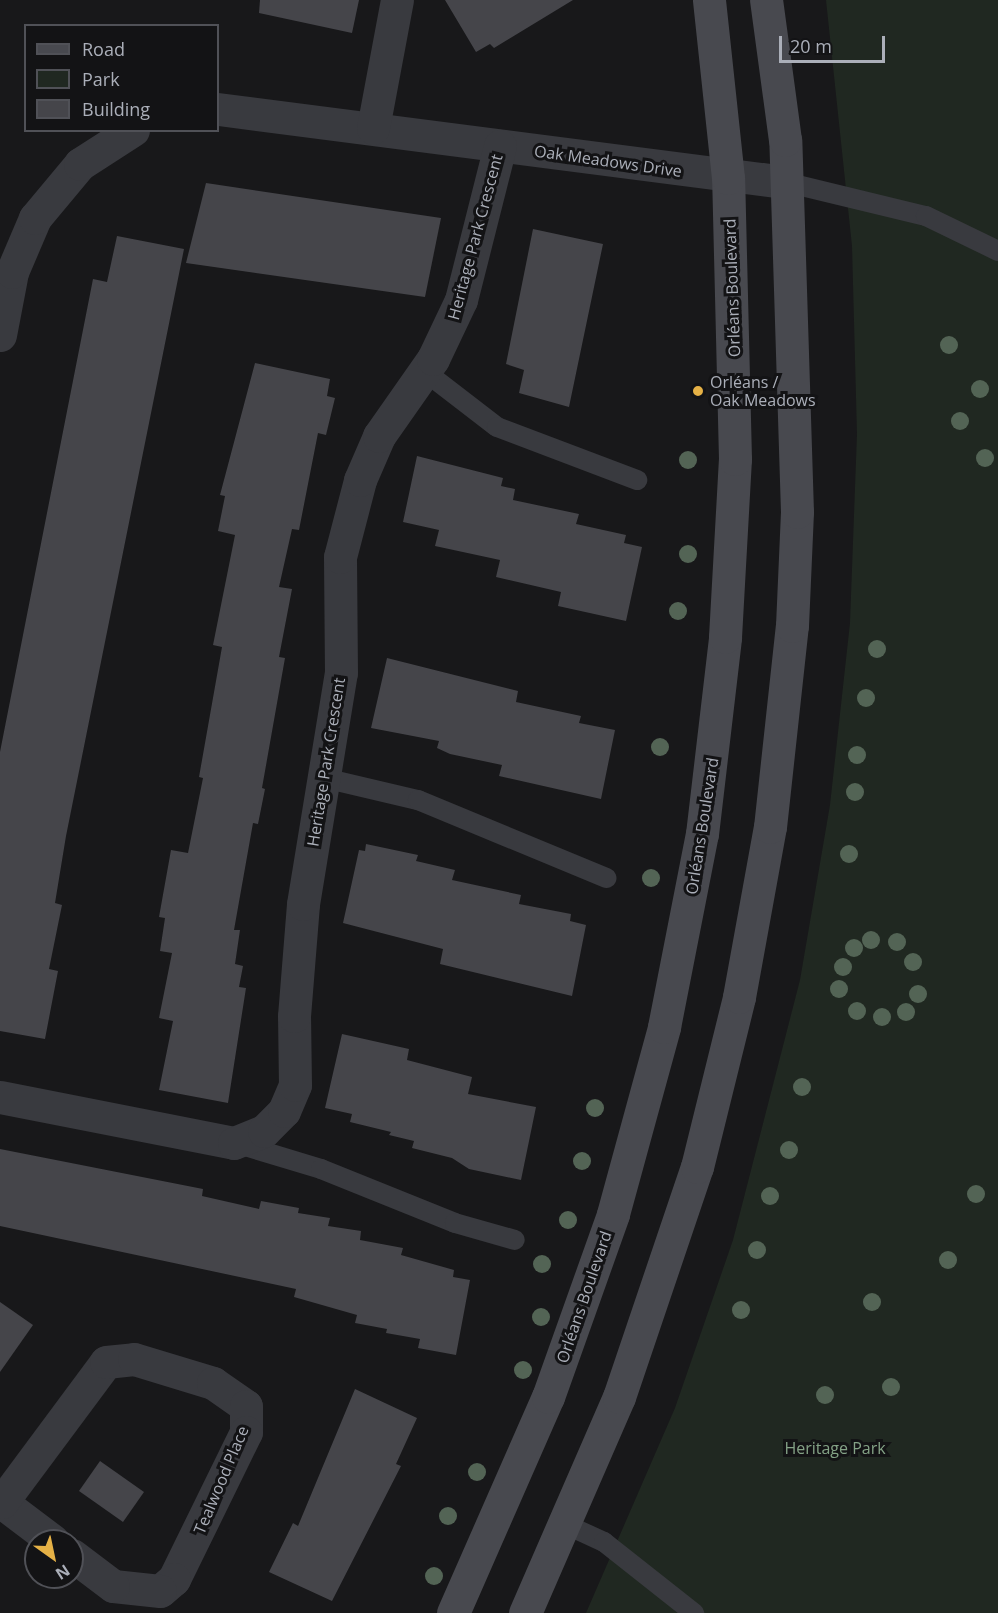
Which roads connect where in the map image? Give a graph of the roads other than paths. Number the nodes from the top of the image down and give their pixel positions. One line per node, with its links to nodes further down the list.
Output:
1 (397, 0): 5 (street)
2 (709, 0): 8 (main road, Orléans Boulevard)
3 (766, 0): 9 (main road)
4 (219, 109): 5 (street, Oak Meadows Drive)
5 (373, 128): 7 (street, Oak Meadows Drive)
6 (130, 132): 11 (street)
7 (500, 146): 8 (street, Oak Meadows Drive); 12 (street, Heritage Park Crescent)
8 (728, 178): 9 (street, Oak Meadows Drive); 23 (main road, Orléans Boulevard)
9 (785, 182): 10 (lane); 20 (main road)
10 (998, 251)
11 (0, 334)
12 (423, 370): 13 (lane); 14 (street, Heritage Park Crescent)
13 (637, 480)
14 (324, 778): 15 (lane); 17 (street, Heritage Park Crescent)
15 (606, 878)
16 (0, 1098): 17 (street)
17 (234, 1143): 18 (lane)
18 (515, 1240)
19 (1, 1502): 21 (street, Tealwood Place); 22 (street, Tealwood Place)
20 (567, 1525): 24 (main road); 25 (lane)
21 (37, 1529)
22 (84, 1564)
23 (453, 1613)
24 (525, 1613)
25 (694, 1613)

